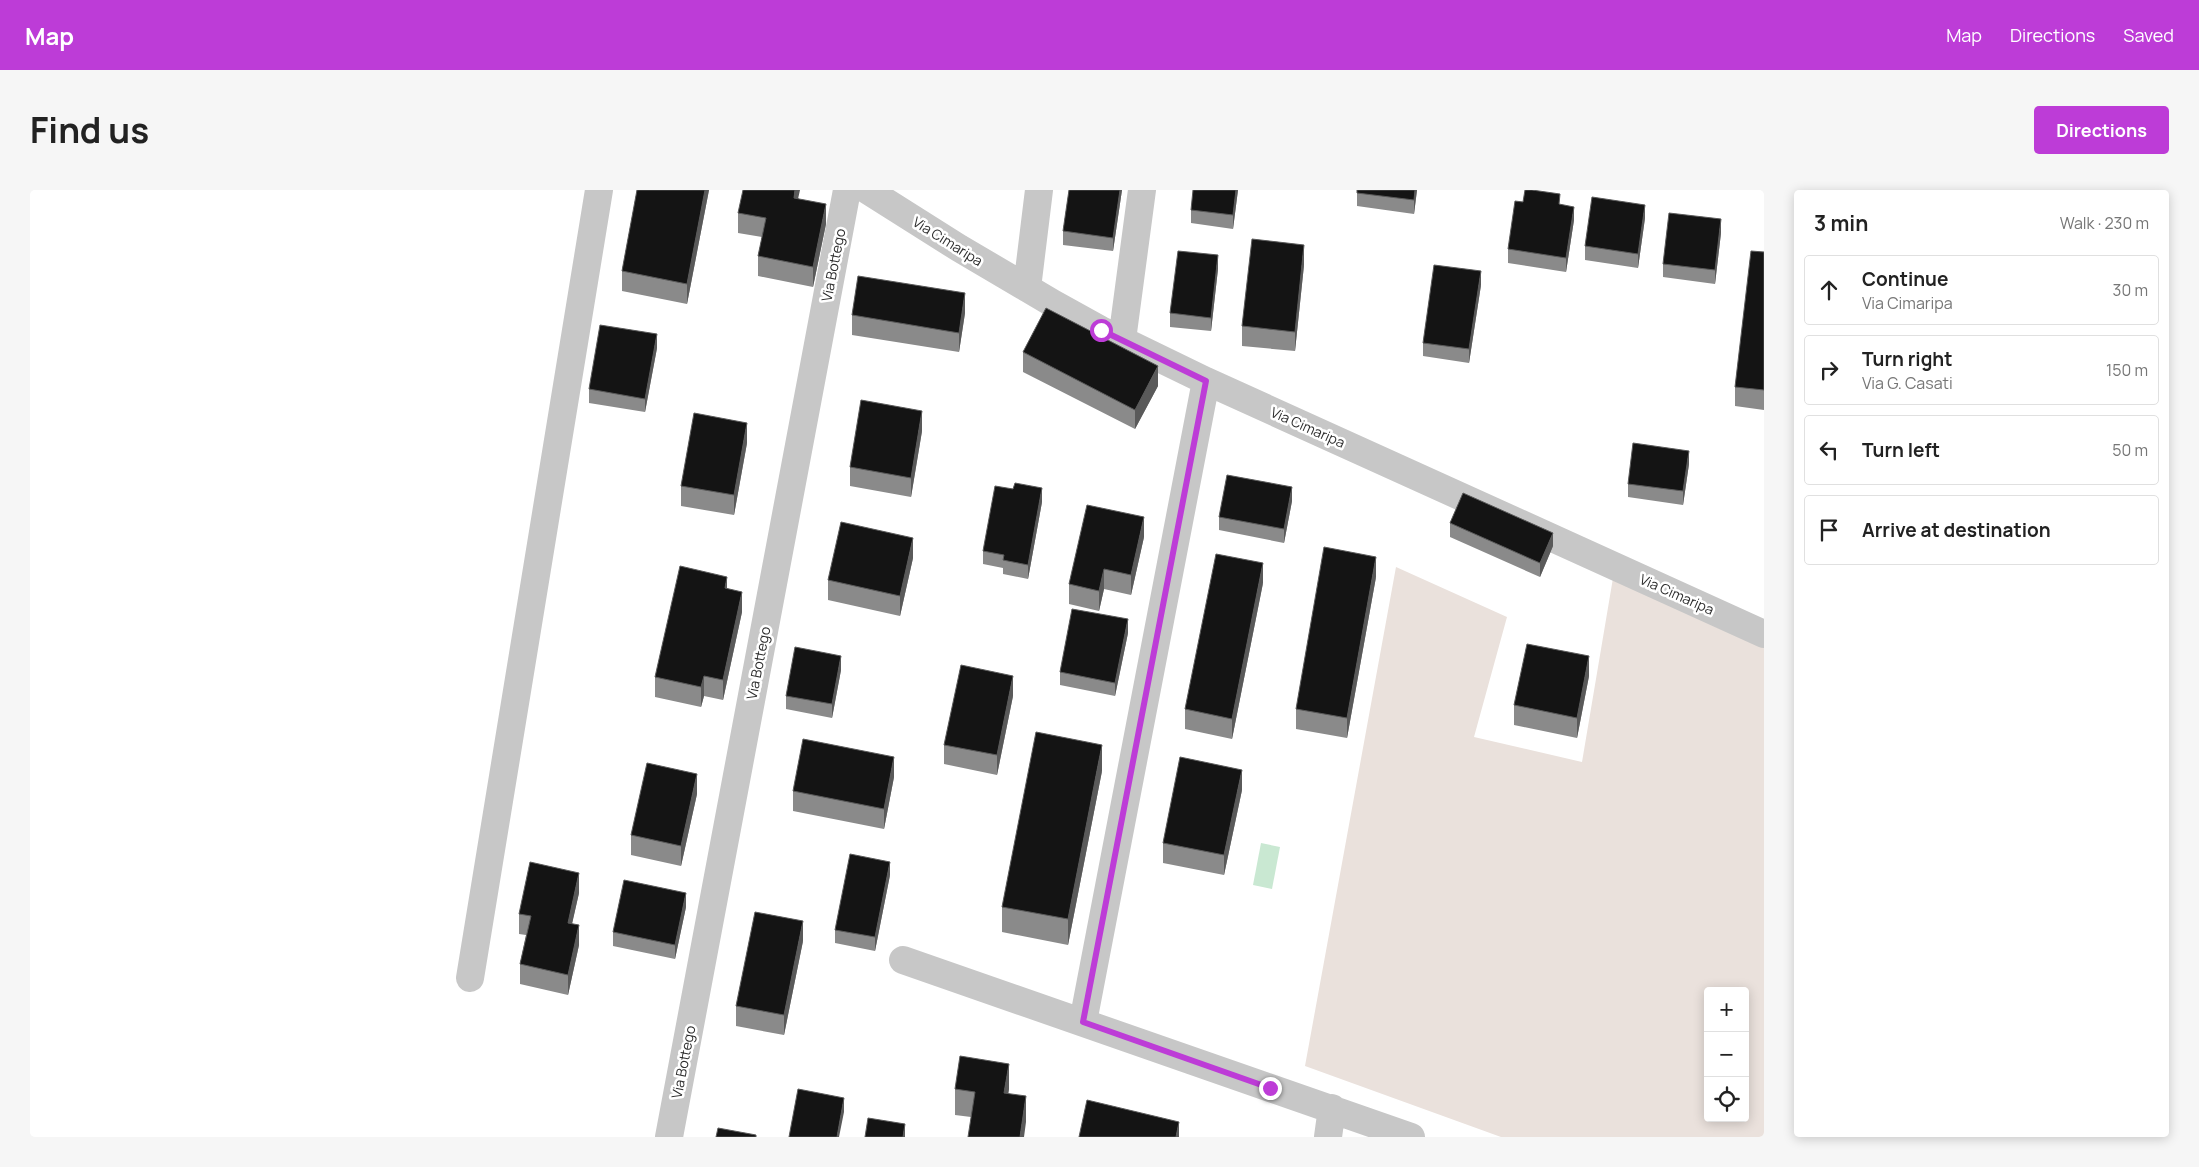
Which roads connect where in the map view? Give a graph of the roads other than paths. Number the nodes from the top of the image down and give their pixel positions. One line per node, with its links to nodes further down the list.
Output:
1 (599, 190): 11 (street)
2 (847, 190): 14 (street, Via Bottego)
3 (867, 190): 6 (street, Via Cimaripa)
4 (1039, 190): 6 (street)
5 (1142, 190): 7 (street)
6 (1027, 288): 7 (street, Via Cimaripa)
7 (1122, 340): 8 (street, Via Cimaripa)
8 (1206, 381): 9 (street, Via Cimaripa); 12 (street)
9 (1764, 634)
10 (903, 960): 12 (street)
11 (470, 978)
12 (1083, 1022): 13 (street)
13 (1332, 1108): 15 (street); 16 (street)
14 (669, 1137)
15 (1328, 1137)
16 (1411, 1137)

